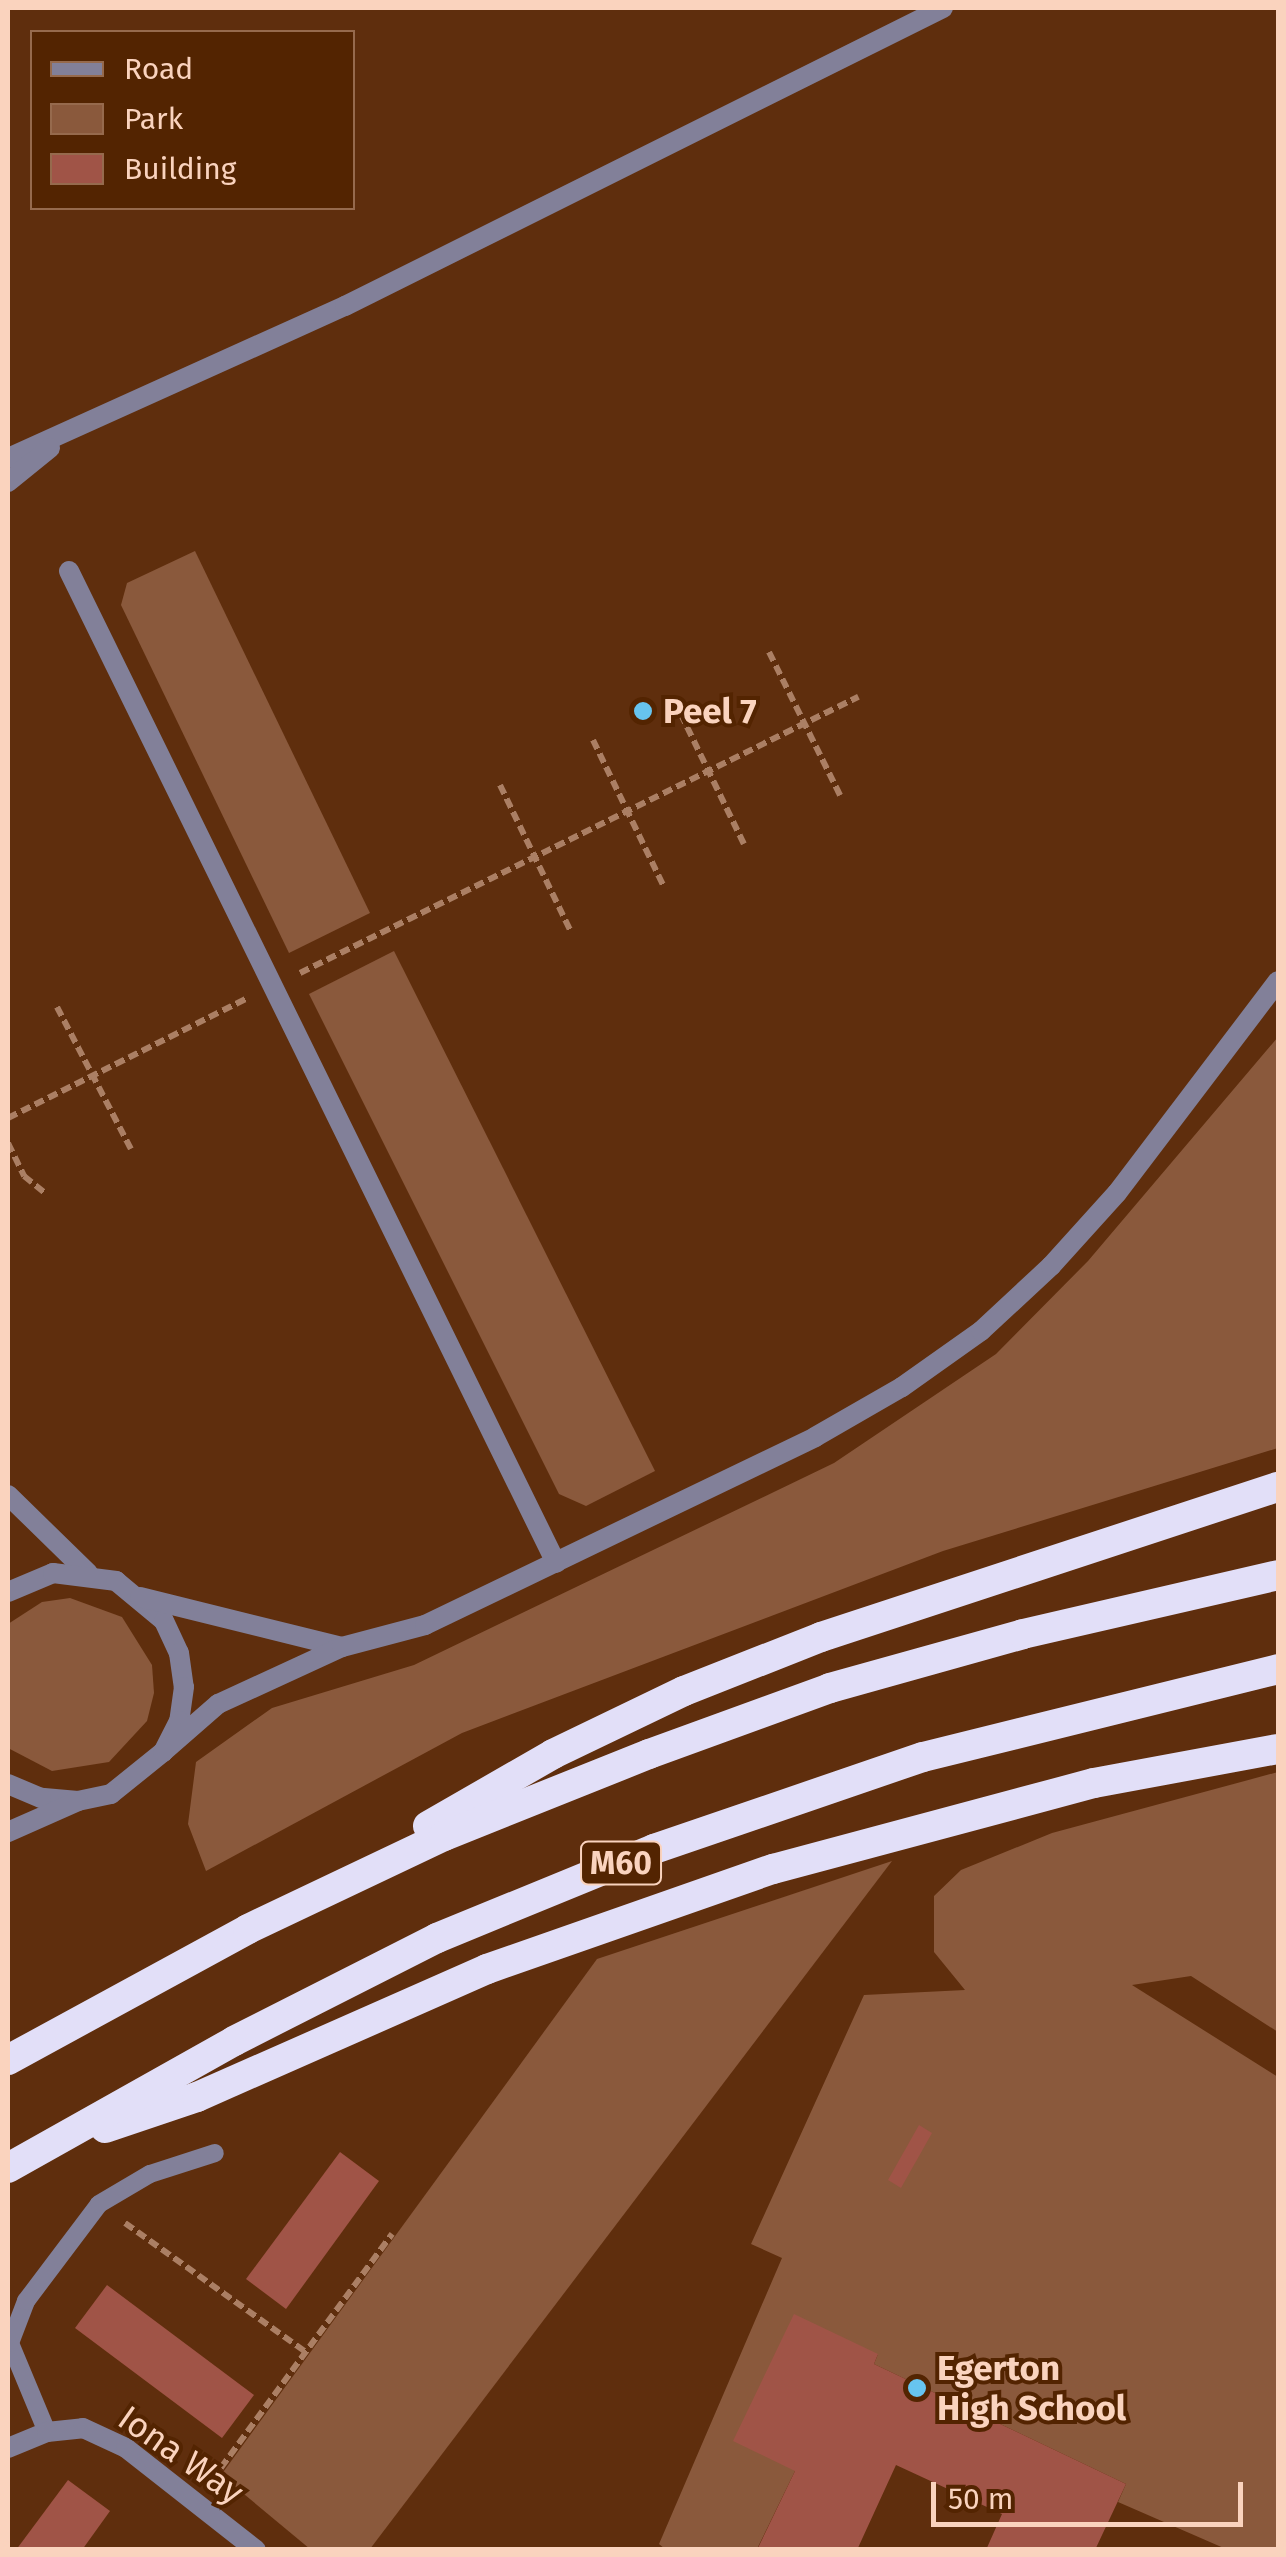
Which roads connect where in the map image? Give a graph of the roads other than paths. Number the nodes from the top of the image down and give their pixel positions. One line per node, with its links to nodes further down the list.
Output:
1 (942, 8): 2 (street)
2 (63, 438): 3 (street); 4 (street)
3 (8, 458)
4 (8, 482)
5 (69, 572): 9 (street)
6 (1278, 981): 9 (street)
7 (1278, 1486): 21 (highway, M60)
8 (8, 1495): 10 (street)
9 (556, 1563): 14 (street)
10 (88, 1573): 12 (street); 13 (street)
11 (1278, 1575): 21 (highway, M60)
12 (8, 1592)
13 (140, 1596): 14 (street); 17 (street)
14 (342, 1648): 17 (street)
15 (1278, 1669): 24 (highway, M60)
16 (1278, 1749): 24 (highway, M60)
17 (163, 1752): 19 (street)
18 (8, 1784): 19 (street)
19 (78, 1802): 20 (street)
20 (8, 1832)
21 (248, 1929): 22 (highway, M60)
22 (8, 2060)
23 (214, 2153): 25 (lane)
24 (19, 2161)
25 (46, 2432): 26 (street, Iona Way); 27 (street, Iona Way)
26 (8, 2448)
27 (256, 2550)

